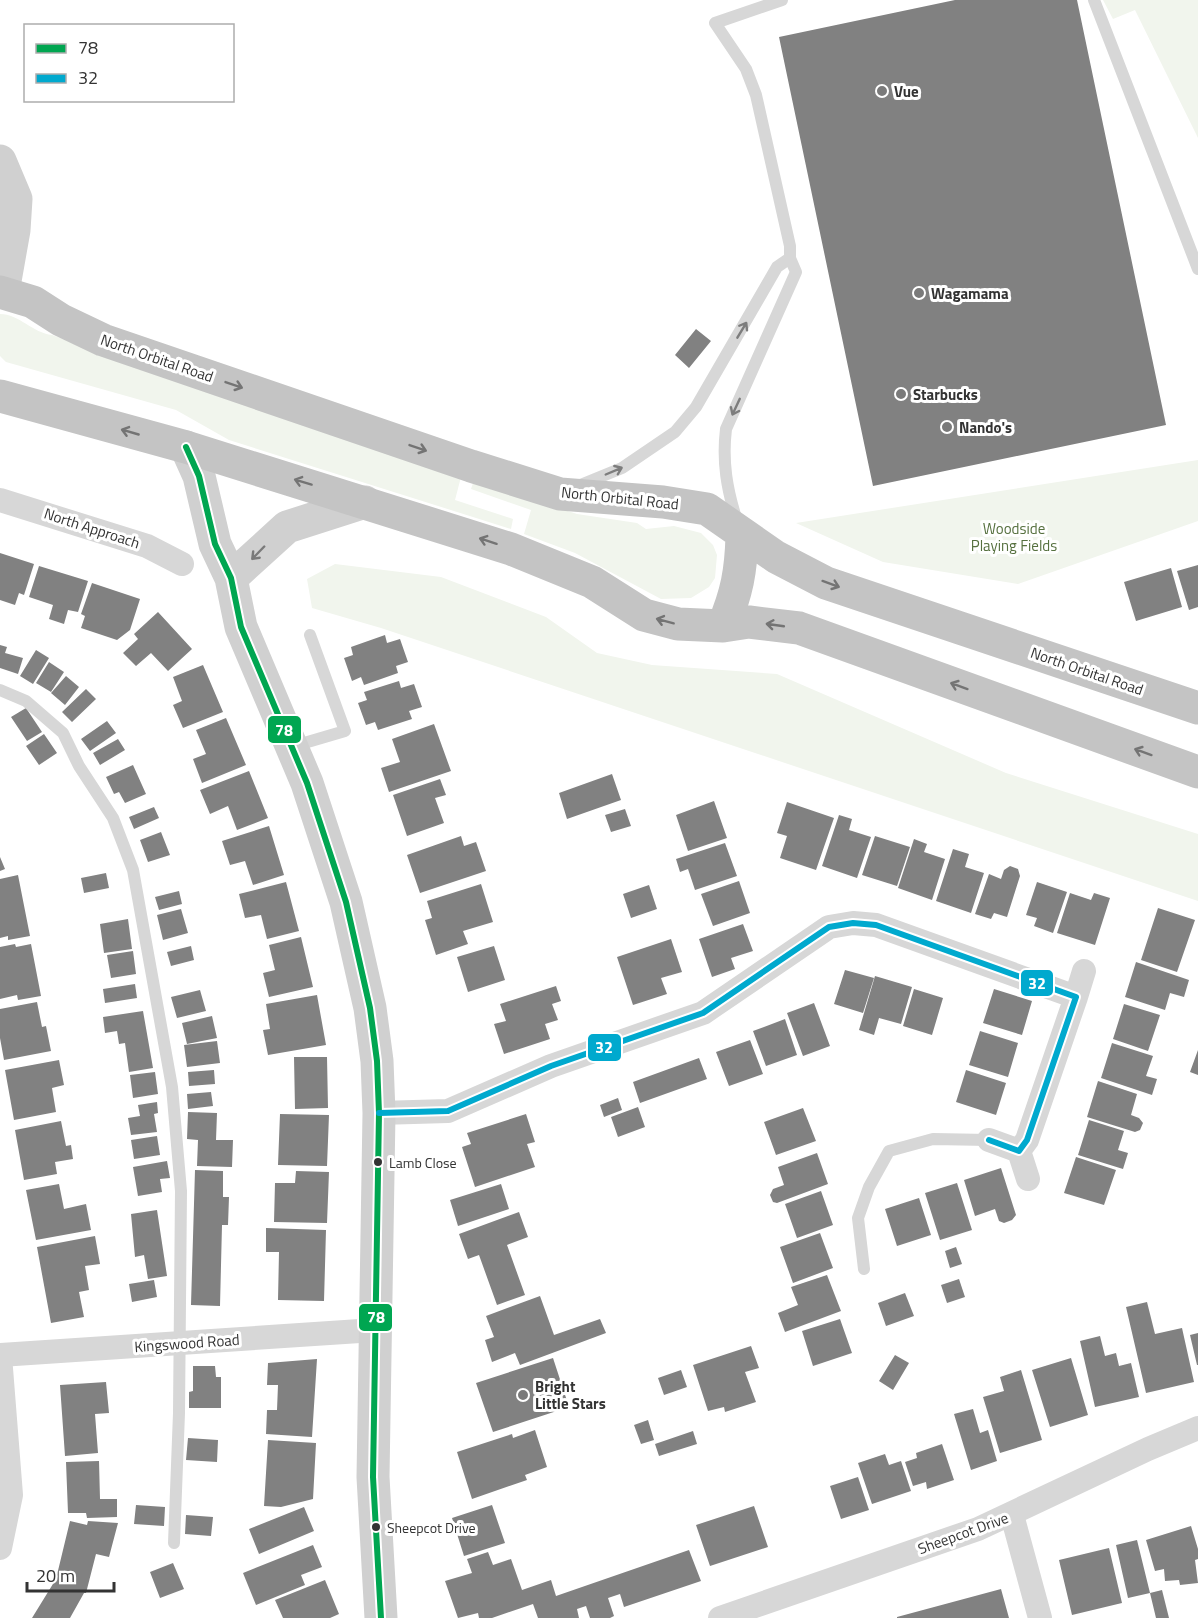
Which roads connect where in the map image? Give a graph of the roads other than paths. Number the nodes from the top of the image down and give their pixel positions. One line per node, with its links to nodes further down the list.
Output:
1 (782, 0): 4 (lane)
2 (1094, 0): 5 (lane)
3 (0, 161): 6 (street)
4 (790, 258): 9 (lane, one-way to 4); 12 (lane, one-way to 12)
5 (1198, 269)
6 (2, 292): 9 (highway, North Orbital Road, one-way to 9)
7 (0, 396): 8 (highway, one-way to 7)
8 (186, 447): 11 (highway, one-way to 8); 14 (street)
9 (560, 494): 12 (highway, North Orbital Road)
10 (0, 500): 13 (street, North Approach)
11 (365, 502): 14 (street, one-way to 14); 15 (highway, one-way to 11)
12 (742, 536): 15 (highway); 18 (highway, North Orbital Road, one-way to 18)
13 (182, 564)
14 (231, 578): 19 (street)
15 (723, 626): 20 (highway, one-way to 15)
16 (310, 635): 19 (lane)
17 (0, 690): 29 (lane)
18 (1198, 708)
19 (292, 746): 23 (street)
20 (1198, 772)
21 (1084, 971): 22 (street)
22 (1076, 997): 23 (street); 25 (street)
23 (379, 1113): 28 (street)
24 (989, 1140): 25 (street); 27 (lane)
25 (1019, 1151): 26 (street)
26 (1028, 1179)
27 (864, 1269)
28 (375, 1330): 29 (street, Kingswood Road); 36 (street)
29 (178, 1344): 30 (street, Kingswood Road); 34 (lane)
30 (0, 1356): 32 (street)
31 (1198, 1428): 33 (street, Sheepcot Drive)
32 (6, 1496): 35 (street)
33 (1012, 1515): 37 (street, Sheepcot Drive); 38 (street)
34 (174, 1543)
35 (0, 1548)
36 (381, 1618)
37 (720, 1618)
38 (1040, 1618)

